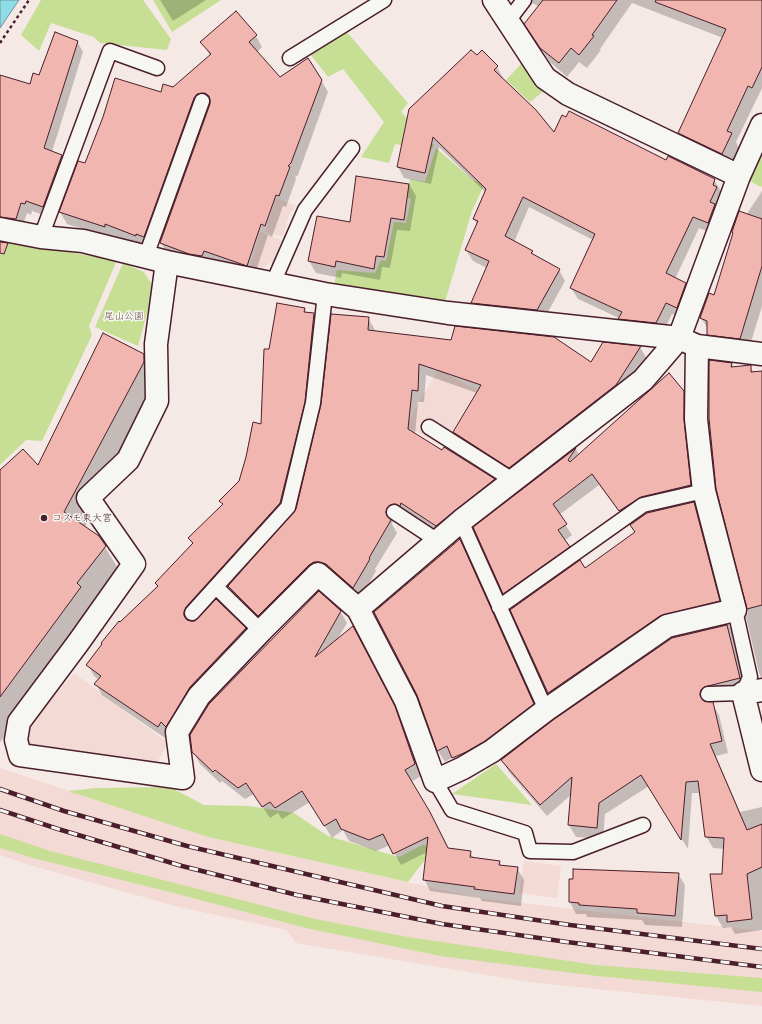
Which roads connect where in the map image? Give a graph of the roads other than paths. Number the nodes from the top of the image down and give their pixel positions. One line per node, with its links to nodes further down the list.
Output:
1 (384, 0): 5 (lane)
2 (494, 0): 4 (street)
3 (524, 0): 4 (lane)
4 (508, 21): 10 (street)
5 (290, 58)
6 (157, 68): 12 (lane)
7 (202, 101): 13 (lane)
8 (762, 125): 10 (street)
9 (352, 148): 15 (lane)
10 (739, 176): 17 (street)
11 (0, 229): 12 (street)
12 (41, 237): 13 (street)
13 (146, 256): 14 (street)
14 (168, 262): 15 (street); 30 (street)
15 (273, 283): 16 (street)
16 (325, 294): 17 (street); 25 (lane)
17 (688, 342): 18 (street); 20 (street); 21 (street)
18 (762, 354)
19 (429, 427): 20 (lane)
20 (514, 481): 23 (street)
21 (704, 491): 26 (lane); 28 (street)
22 (394, 512): 24 (lane)
23 (461, 521): 24 (street); 26 (lane)
24 (438, 541): 27 (street)
25 (216, 587): 29 (lane); 30 (lane)
26 (499, 607): 33 (lane)
27 (358, 609): 30 (street); 35 (street)
28 (735, 610): 31 (lane); 33 (street)
29 (192, 613)
30 (261, 631)
31 (752, 692): 32 (lane); 34 (street)
32 (708, 694)
33 (546, 710): 35 (street)
34 (762, 770)
35 (435, 781): 36 (lane)
36 (643, 825)

